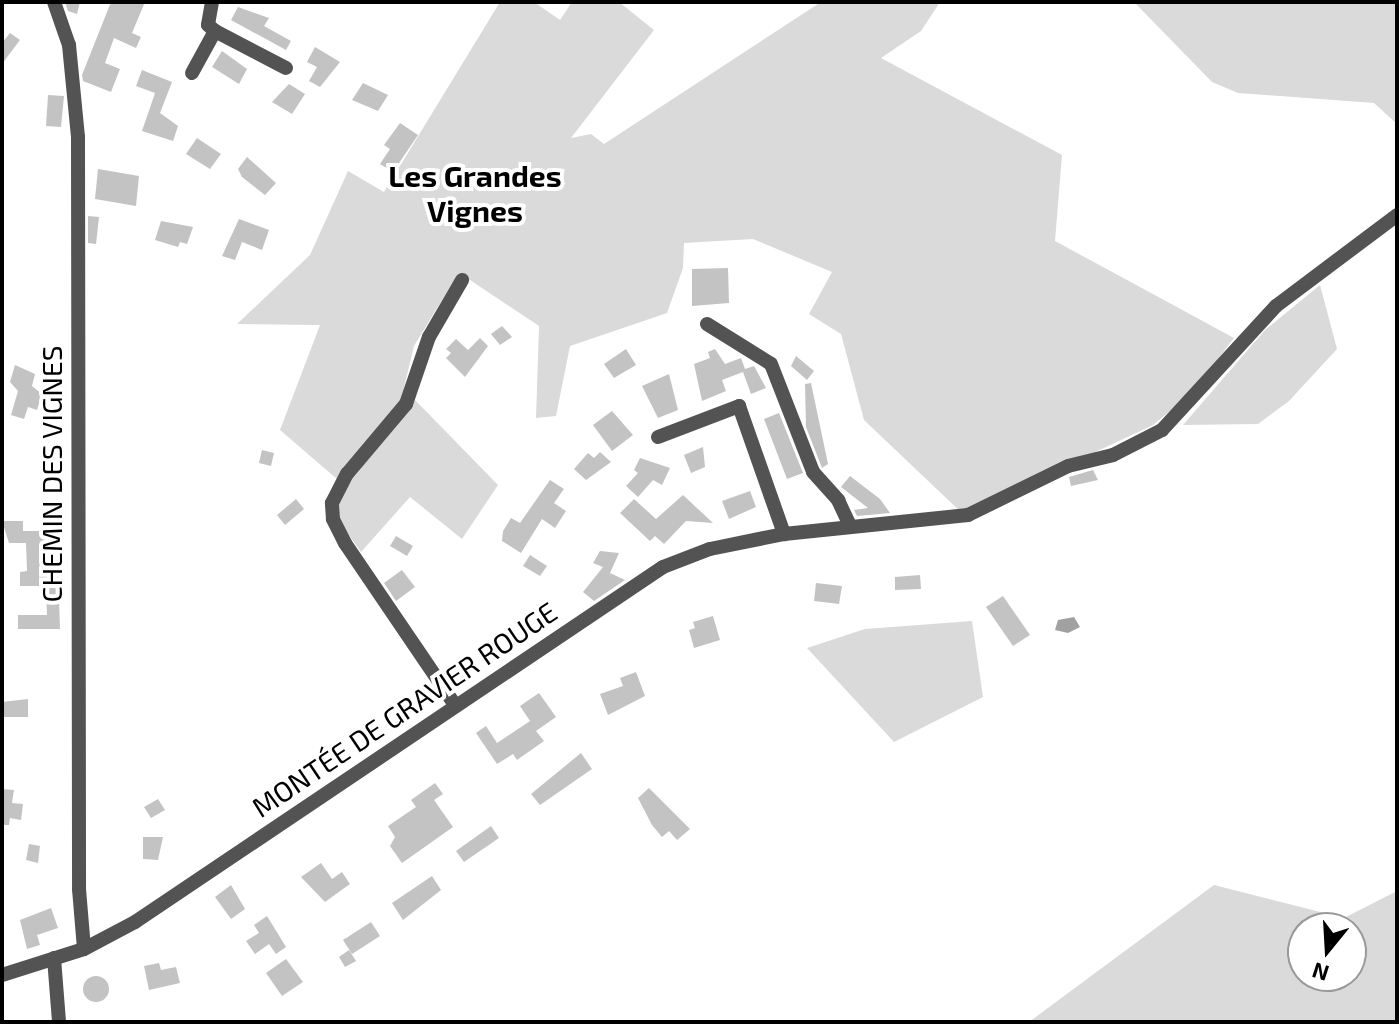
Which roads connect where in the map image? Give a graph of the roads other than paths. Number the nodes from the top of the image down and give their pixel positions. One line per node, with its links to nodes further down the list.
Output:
1 (54, 2): 13 (street, CHEMIN DES VIGNES)
2 (212, 2): 3 (street)
3 (215, 31): 4 (street); 5 (street)
4 (286, 68)
5 (192, 73)
6 (1397, 215): 10 (street, MONTÉE DE GRAVIER ROUGE)
7 (462, 280): 12 (street)
8 (707, 324): 10 (street)
9 (658, 437): 11 (street)
10 (849, 524): 11 (street, MONTÉE DE GRAVIER ROUGE)
11 (784, 534): 12 (street, MONTÉE DE GRAVIER ROUGE)
12 (455, 705): 13 (street, MONTÉE DE GRAVIER ROUGE)
13 (84, 949): 14 (street, MONTÉE DE GRAVIER ROUGE)
14 (54, 958): 15 (street, MONTÉE DE GRAVIER ROUGE); 16 (street)
15 (2, 975)
16 (59, 1022)

